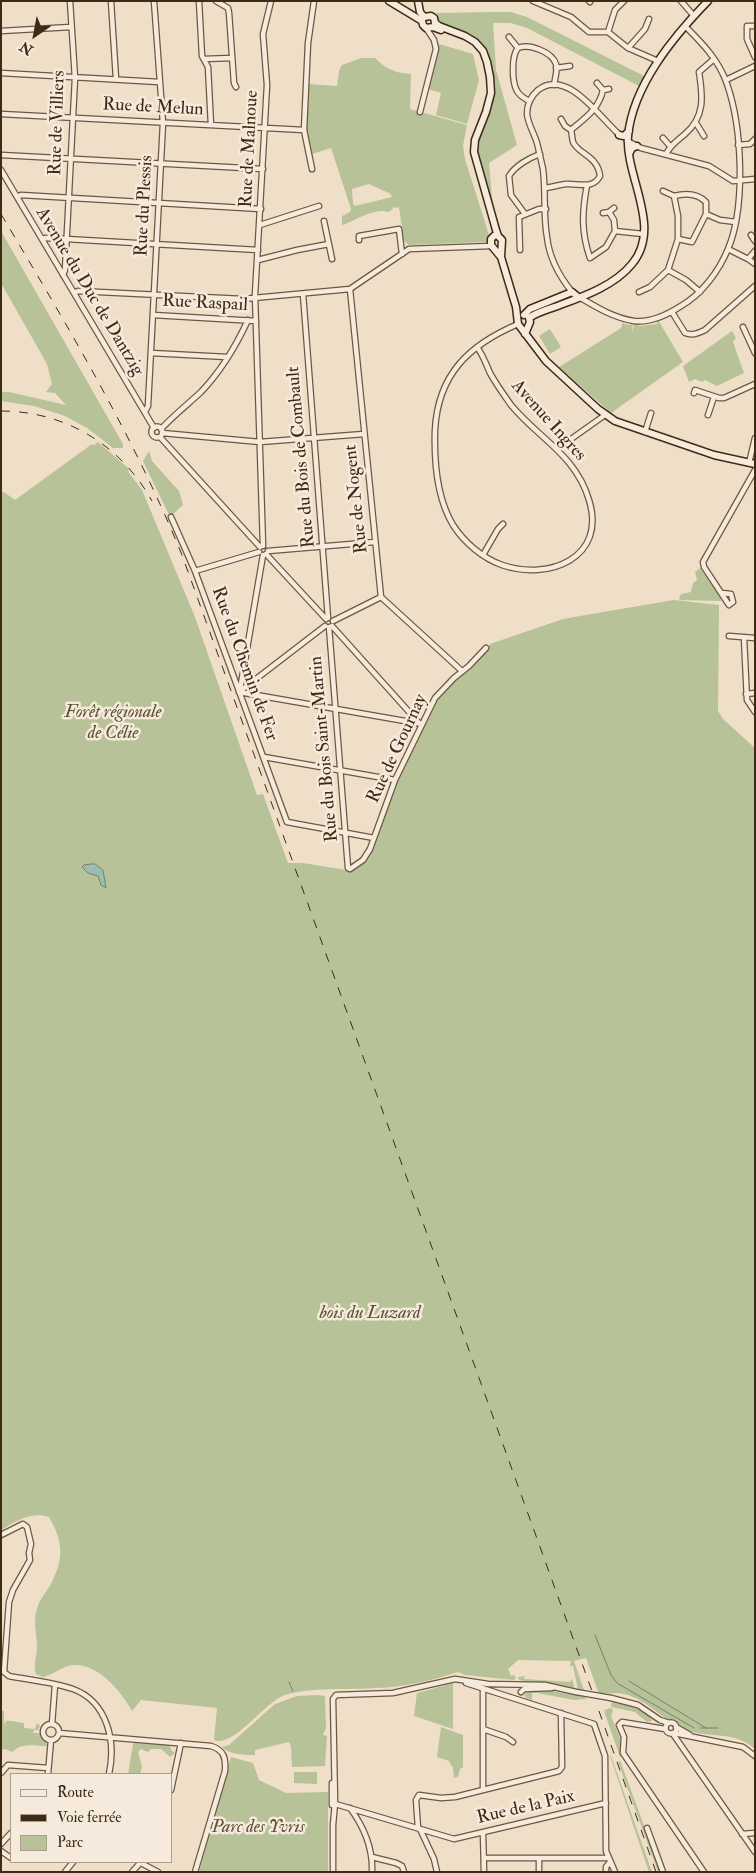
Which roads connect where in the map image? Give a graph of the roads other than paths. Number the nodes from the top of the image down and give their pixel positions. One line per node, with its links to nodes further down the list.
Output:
1 (70, 1): 20 (street, Rue de Villiers)
2 (111, 1): 37 (street)
3 (154, 1): 39 (street, Rue du Plessis)
4 (198, 1): 28 (street)
5 (216, 1): 27 (street)
6 (271, 1): 52 (street, Rue de Malnoue)
7 (314, 1): 53 (street)
8 (389, 1): 15 (street)
9 (418, 1): 15 (street)
10 (533, 1): 22 (street)
11 (624, 1): 22 (street)
12 (681, 1): 14 (street)
13 (708, 1): 14 (street)
14 (694, 16): 18 (street)
15 (423, 19): 17 (street); 17 (street)
16 (649, 20): 25 (street)
17 (432, 26): 45 (street); 96 (street)
18 (685, 26): 29 (street); 30 (street)
19 (755, 26): 26 (street)
20 (71, 27): 21 (street); 36 (street, Rue de Villiers)
21 (1, 31)
22 (608, 32): 25 (street)
23 (509, 37): 24 (street)
24 (518, 48): 33 (street); 43 (street)
25 (628, 48): 30 (street)
26 (755, 56)
27 (232, 58): 28 (street); 42 (street)
28 (204, 59): 51 (street)
29 (714, 59): 38 (street); 50 (street)
30 (658, 61): 55 (street)
31 (570, 66): 33 (street)
32 (753, 67): 35 (street); 38 (street)
33 (556, 68): 41 (street)
34 (1, 73): 36 (street)
35 (755, 74)
36 (75, 78): 37 (street); 47 (street, Rue de Villiers)
37 (116, 79): 39 (street)
38 (726, 80): 61 (street)
39 (159, 82): 49 (street, Rue du Plessis)
40 (597, 84): 44 (street)
41 (554, 85): 43 (street); 44 (street)
42 (236, 87)
43 (530, 101): 64 (street)
44 (594, 110): 54 (street); 56 (street)
45 (420, 112)
46 (1, 114): 47 (street, Rue de Melun)
47 (73, 118): 49 (street, Rue de Melun); 68 (street, Rue de Villiers)
48 (561, 119): 54 (street)
49 (163, 122): 51 (street, Rue de Melun); 69 (street, Rue du Plessis)
50 (696, 123): 57 (street); 63 (street)
51 (211, 125): 52 (street, Rue de Melun)
52 (265, 127): 53 (street, Rue de Melun); 70 (street, Rue de Malnoue)
53 (304, 130): 71 (street)
54 (571, 130): 75 (street)
55 (629, 131): 56 (street); 60 (street)
56 (619, 135): 60 (street)
57 (704, 136)
58 (663, 138): 63 (street)
59 (755, 139): 61 (street)
60 (628, 142): 62 (street); 65 (street)
61 (738, 145): 74 (street)
62 (637, 146): 65 (street); 66 (street)
63 (670, 146): 66 (street)
64 (540, 154): 76 (street); 88 (street)
65 (629, 154): 94 (street)
66 (666, 154): 74 (street)
67 (1, 155): 68 (street)
68 (70, 158): 69 (street); 80 (street, Rue de Villiers)
69 (161, 163): 70 (street); 81 (street, Rue du Plessis)
70 (263, 168): 83 (street, Rue de Malnoue)
71 (312, 169)
72 (1, 170): 79 (street, Avenue du Duc de Dantzig)
73 (755, 179): 74 (street)
74 (740, 180): 91 (street)
75 (587, 185): 76 (street); 93 (street)
76 (545, 188): 84 (street)
77 (663, 191): 78 (street)
78 (674, 196): 89 (street); 99 (street)
79 (17, 197): 80 (street); 97 (street, Avenue du Duc de Dantzig)
80 (68, 198): 81 (street); 98 (street, Rue de Villiers)
81 (159, 203): 83 (street); 104 (street, Rue du Plessis)
82 (319, 206): 92 (street)
83 (261, 208): 92 (street, Rue de Malnoue)
84 (546, 208): 88 (street); 124 (street)
85 (614, 208): 86 (street)
86 (609, 212): 87 (street); 93 (street)
87 (602, 213)
88 (525, 214): 111 (street)
89 (706, 214): 91 (street); 102 (street)
90 (324, 221): 105 (street)
91 (736, 222): 109 (street)
92 (260, 225): 110 (street, Rue de Malnoue)
93 (614, 231): 94 (street)
94 (643, 234): 130 (street)
95 (750, 235): 103 (street)
96 (496, 236): 106 (street); 106 (street)
97 (42, 239): 98 (street); 119 (street, Avenue du Duc de Dantzig)
98 (66, 239): 104 (street); 119 (street, Rue de Villiers)
99 (678, 239): 102 (street); 118 (street)
100 (359, 240): 101 (street)
101 (401, 242): 107 (street); 113 (street)
102 (692, 242): 108 (street)
103 (755, 242)
104 (156, 243): 110 (street); 129 (street, Rue du Plessis)
105 (329, 244): 114 (street); 116 (street)
106 (496, 247): 107 (street); 139 (street)
107 (409, 249): 113 (street)
108 (692, 249)
109 (728, 249): 115 (street); 127 (street)
110 (258, 250): 116 (street, Rue de Malnoue)
111 (520, 250)
112 (755, 251): 115 (street)
113 (402, 254): 122 (street)
114 (332, 259)
115 (748, 259): 117 (street)
116 (258, 260): 131 (street, Rue de Malnoue)
117 (755, 264)
118 (668, 270): 121 (street); 127 (street)
119 (63, 275): 123 (street, Avenue du Duc de Dantzig)
120 (755, 286): 134 (street)
121 (650, 287): 125 (street); 126 (street)
122 (350, 289): 128 (street); 157 (street, Rue de Nogent)
123 (74, 292): 129 (street); 150 (street, Avenue du Duc de Dantzig)
124 (572, 292): 130 (street); 132 (street)
125 (639, 292)
126 (654, 292)
127 (700, 292): 134 (street)
128 (302, 294): 131 (street); 159 (street, Rue du Bois de Combault)
129 (154, 295): 131 (street); 136 (street, Rue du Plessis)
130 (578, 298): 132 (street); 134 (street)
131 (255, 299): 138 (street, Rue du Bois de Combault)
132 (552, 305): 133 (street); 135 (street)
133 (532, 308): 135 (street); 139 (street)
134 (672, 312)
135 (537, 314): 139 (street)
136 (153, 315): 137 (street, Rue Raspail); 143 (street, Rue du Plessis)
137 (248, 320): 138 (street, Rue Raspail); 146 (street)
138 (256, 321): 160 (street, Rue du Bois de Combault)
139 (523, 322): 141 (street, Avenue Ingres); 152 (street)
140 (743, 327): 145 (street)
141 (483, 342): 142 (street, Avenue Ingres); 144 (street, Avenue Ingres)
142 (477, 347): 144 (street, Avenue Ingres); 169 (street, Avenue Ingres)
143 (151, 353): 146 (street); 150 (street, Rue du Plessis)
144 (482, 353): 161 (street, Avenue Ingres)
145 (755, 353)
146 (227, 358): 156 (street)
147 (755, 384): 149 (street)
148 (694, 393): 149 (street)
149 (714, 396): 153 (street)
150 (145, 412): 154 (street, Avenue du Duc de Dantzig)
151 (651, 413): 155 (street)
152 (605, 415): 155 (street); 161 (street)
153 (708, 415)
154 (154, 428): 156 (street); 156 (street)
155 (645, 432): 162 (street)
156 (161, 433): 160 (street); 168 (street)
157 (364, 434): 159 (street); 166 (street, Rue de Nogent)
158 (754, 438): 162 (street)
159 (314, 439): 160 (street); 167 (street, Rue du Bois de Combault)
160 (260, 442): 168 (street, Rue du Bois de Combault)
161 (557, 449): 169 (street, Avenue Ingres)
162 (752, 464)
163 (755, 470): 171 (street)
164 (171, 517): 170 (street, Rue du Chemin de Fer)
165 (503, 524): 169 (street)
166 (375, 542): 167 (street); 172 (street, Rue de Nogent)
167 (323, 546): 168 (street); 173 (street, Rue du Bois de Combault)
168 (263, 551): 170 (street); 173 (street); 179 (street, Rue du Bois de Combault)
169 (483, 555)
170 (195, 571): 179 (street, Rue du Chemin de Fer)
171 (722, 593)
172 (380, 596): 173 (street); 178 (street)
173 (329, 623): 179 (street); 182 (street, Rue du Bois Saint-Martin); 184 (street)
174 (729, 636): 175 (street)
175 (744, 638): 176 (street); 181 (street)
176 (755, 638)
177 (486, 648): 178 (street, Rue de Gournay)
178 (462, 671): 184 (street, Rue de Gournay)
179 (239, 692): 182 (street); 185 (street, Rue du Chemin de Fer)
180 (755, 693): 181 (street)
181 (746, 694): 183 (street)
182 (335, 708): 184 (street); 186 (street, Rue du Bois Saint-Martin)
183 (755, 712)
184 (420, 723): 187 (street, Rue de Gournay)
185 (264, 757): 186 (street); 188 (street, Rue du Chemin de Fer)
186 (340, 771): 187 (street); 188 (street, Rue du Bois Saint-Martin)
187 (395, 780): 189 (street, Rue de Gournay)
188 (345, 833): 189 (street); 190 (street, Rue du Bois Saint-Martin)
189 (374, 838): 190 (street, Rue de Gournay)
190 (349, 869)
191 (1, 1535): 195 (street)
192 (462, 1681): 193 (street); 198 (street); 224 (street)
193 (484, 1683): 194 (street); 198 (street)
194 (508, 1684): 196 (street); 200 (street)
195 (55, 1685): 205 (street); 213 (street)
196 (517, 1685): 197 (street); 199 (street)
197 (558, 1688): 199 (street); 204 (street, bridge)
198 (483, 1689): 200 (street); 209 (street)
199 (521, 1694): 201 (street); 202 (street)
200 (505, 1695): 201 (street)
201 (516, 1699): 202 (street)
202 (525, 1701): 203 (street)
203 (561, 1713): 223 (street); 225 (street)
204 (657, 1717): 206 (street); 207 (street)
205 (52, 1724): 210 (street); 214 (street)
206 (648, 1726): 207 (street); 251 (street)
207 (666, 1726): 208 (street); 211 (street)
208 (676, 1727): 211 (street); 212 (street)
209 (483, 1729): 215 (street); 223 (street)
210 (59, 1733): 213 (street); 214 (street)
211 (674, 1733): 212 (street); 232 (street)
212 (691, 1736): 217 (street)
213 (111, 1737): 216 (street); 221 (street)
214 (51, 1740): 218 (street)
215 (513, 1742)
216 (181, 1743): 222 (street); 241 (street)
217 (755, 1756)
218 (48, 1768): 219 (street); 220 (street)
219 (1, 1773)
220 (48, 1773)
221 (110, 1773)
222 (172, 1785)
223 (483, 1789): 228 (street)
224 (333, 1803): 226 (street); 242 (street)
225 (606, 1803): 229 (street, Rue de la Paix); 238 (street)
226 (350, 1808): 228 (street); 235 (street)
227 (646, 1828): 250 (street)
228 (419, 1829): 229 (street, Rue de la Paix); 245 (street)
229 (483, 1833): 236 (street)
230 (755, 1833): 232 (street)
231 (10, 1834): 233 (street)
232 (742, 1834): 234 (street)
233 (1, 1844)
234 (755, 1852)
235 (372, 1858): 243 (street); 244 (street)
236 (484, 1858): 237 (street); 246 (street)
237 (539, 1858): 238 (street); 247 (street)
238 (609, 1860): 248 (street); 249 (street)
239 (143, 1863): 240 (street)
240 (158, 1872)
241 (195, 1872)
242 (333, 1872)
243 (372, 1872)
244 (404, 1872)
245 (437, 1872)
246 (484, 1872)
247 (539, 1872)
248 (606, 1872)
249 (615, 1872)
250 (663, 1872)
251 (704, 1872)

